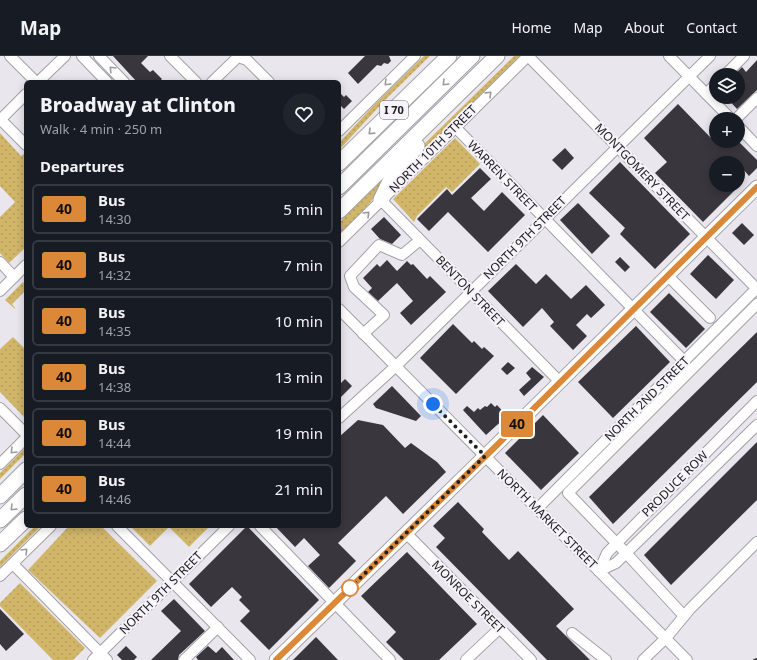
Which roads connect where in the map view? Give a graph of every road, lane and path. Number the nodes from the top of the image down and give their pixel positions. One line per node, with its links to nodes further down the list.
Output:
1 (10, 56): 16 (street)
2 (65, 56): 17 (street)
3 (82, 56): 18 (street)
4 (99, 56): 19 (street, one-way to 4)
5 (170, 56): 20 (street)
6 (415, 56): 31 (street, one-way to 31)
7 (449, 56): 37 (highway, I 70, one-way to 37)
8 (472, 56): 38 (highway, one-way to 38)
9 (497, 56): 29 (highway, I 70)
10 (528, 56): 32 (street, NORTH 10TH STREET, one-way to 10); 36 (street, MONTGOMERY STREET)
11 (669, 56): 15 (street)
12 (710, 56): 15 (street, NORTH 9TH STREET)
13 (744, 56): 14 (street)
14 (732, 68)
15 (689, 77): 24 (street); 36 (street, NORTH 9TH STREET)
16 (35, 80)
17 (39, 80)
18 (105, 80)
19 (122, 80)
20 (194, 80)
21 (214, 80): 22 (street)
22 (267, 80)
23 (709, 91): 24 (street)
24 (706, 94): 27 (street)
25 (24, 96): 30 (street)
26 (757, 98): 28 (street)
27 (724, 112)
28 (743, 112)
29 (440, 113): 40 (highway); 41 (highway, I 70)
30 (0, 119): 34 (street)
31 (341, 128)
32 (455, 128): 40 (street, NORTH 10TH STREET); 42 (street, WARREN STREET)
33 (745, 133): 35 (street)
34 (24, 143)
35 (757, 146)
36 (618, 147): 42 (street, NORTH 9TH STREET); 43 (street, MONTGOMERY STREET)
37 (341, 161)
38 (341, 185)
39 (757, 187): 43 (main road)
40 (381, 200): 44 (street, NORTH 10TH STREET, one-way to 40); 45 (street, BENTON STREET)
41 (341, 209)
42 (545, 219): 52 (street, NORTH 9TH STREET); 54 (street, WARREN STREET)
43 (706, 238): 48 (main road); 50 (street, MONTGOMERY STREET)
44 (341, 240)
45 (420, 240): 52 (street, BENTON STREET); 57 (street)
46 (0, 262): 49 (street)
47 (24, 267): 49 (street)
48 (668, 276): 54 (main road); 56 (street)
49 (14, 277): 51 (street)
50 (757, 288): 58 (street, NORTH 2ND STREET)
51 (0, 291)
52 (471, 292): 59 (street, NORTH 9TH STREET); 60 (street, BENTON STREET)
53 (757, 304): 82 (street)
54 (634, 309): 58 (street, WARREN STREET); 60 (main road)
55 (341, 311): 57 (street, NORTH MARKET STREET)
56 (710, 318)
57 (363, 334): 59 (street, NORTH MARKET STREET)
58 (685, 362): 72 (street, NORTH 2ND STREET)
59 (396, 366): 63 (street, NORTH 9TH STREET); 67 (street, NORTH MARKET STREET)
60 (560, 382): 67 (main road)
61 (757, 402): 82 (street, PRODUCE ROW)
62 (0, 408): 65 (street)
63 (341, 416)
64 (757, 425): 83 (street)
65 (24, 432)
66 (24, 440): 68 (street, one-way to 68)
67 (485, 456): 72 (street, NORTH MARKET STREET); 79 (main road)
68 (0, 464)
69 (24, 472): 70 (highway)
70 (0, 496)
71 (24, 497): 73 (highway, one-way to 73)
72 (537, 509): 85 (street, NORTH MARKET STREET)
73 (0, 520)
74 (24, 521): 81 (highway)
75 (49, 528): 84 (street, one-way to 75)
76 (119, 528): 87 (street)
77 (227, 528): 87 (street, NORTH 9TH STREET)
78 (262, 528): 88 (street)
79 (406, 533): 88 (main road); 91 (street, MONROE STREET)
80 (757, 542): 89 (street)
81 (0, 543)
82 (616, 543): 83 (street); 85 (street, PRODUCE ROW)
83 (626, 553): 85 (street); 89 (street)
84 (12, 564): 86 (street); 94 (street)
85 (599, 571): 93 (street, NORTH MARKET STREET)
86 (0, 576)
87 (172, 582): 90 (street); 94 (street, NORTH 9TH STREET)
88 (335, 603): 97 (main road); 98 (street)
89 (684, 616): 93 (street)
90 (218, 627): 95 (street); 96 (street)
91 (500, 628): 99 (street); 100 (street, MONROE STREET)
92 (572, 633): 101 (street)
93 (666, 638): 102 (street); 103 (street, NORTH MARKET STREET)
94 (100, 658)
95 (184, 660)
96 (250, 660)
97 (276, 660)
98 (390, 660)
99 (466, 660)
100 (530, 660)
101 (606, 660)
102 (644, 660)
103 (687, 660)

